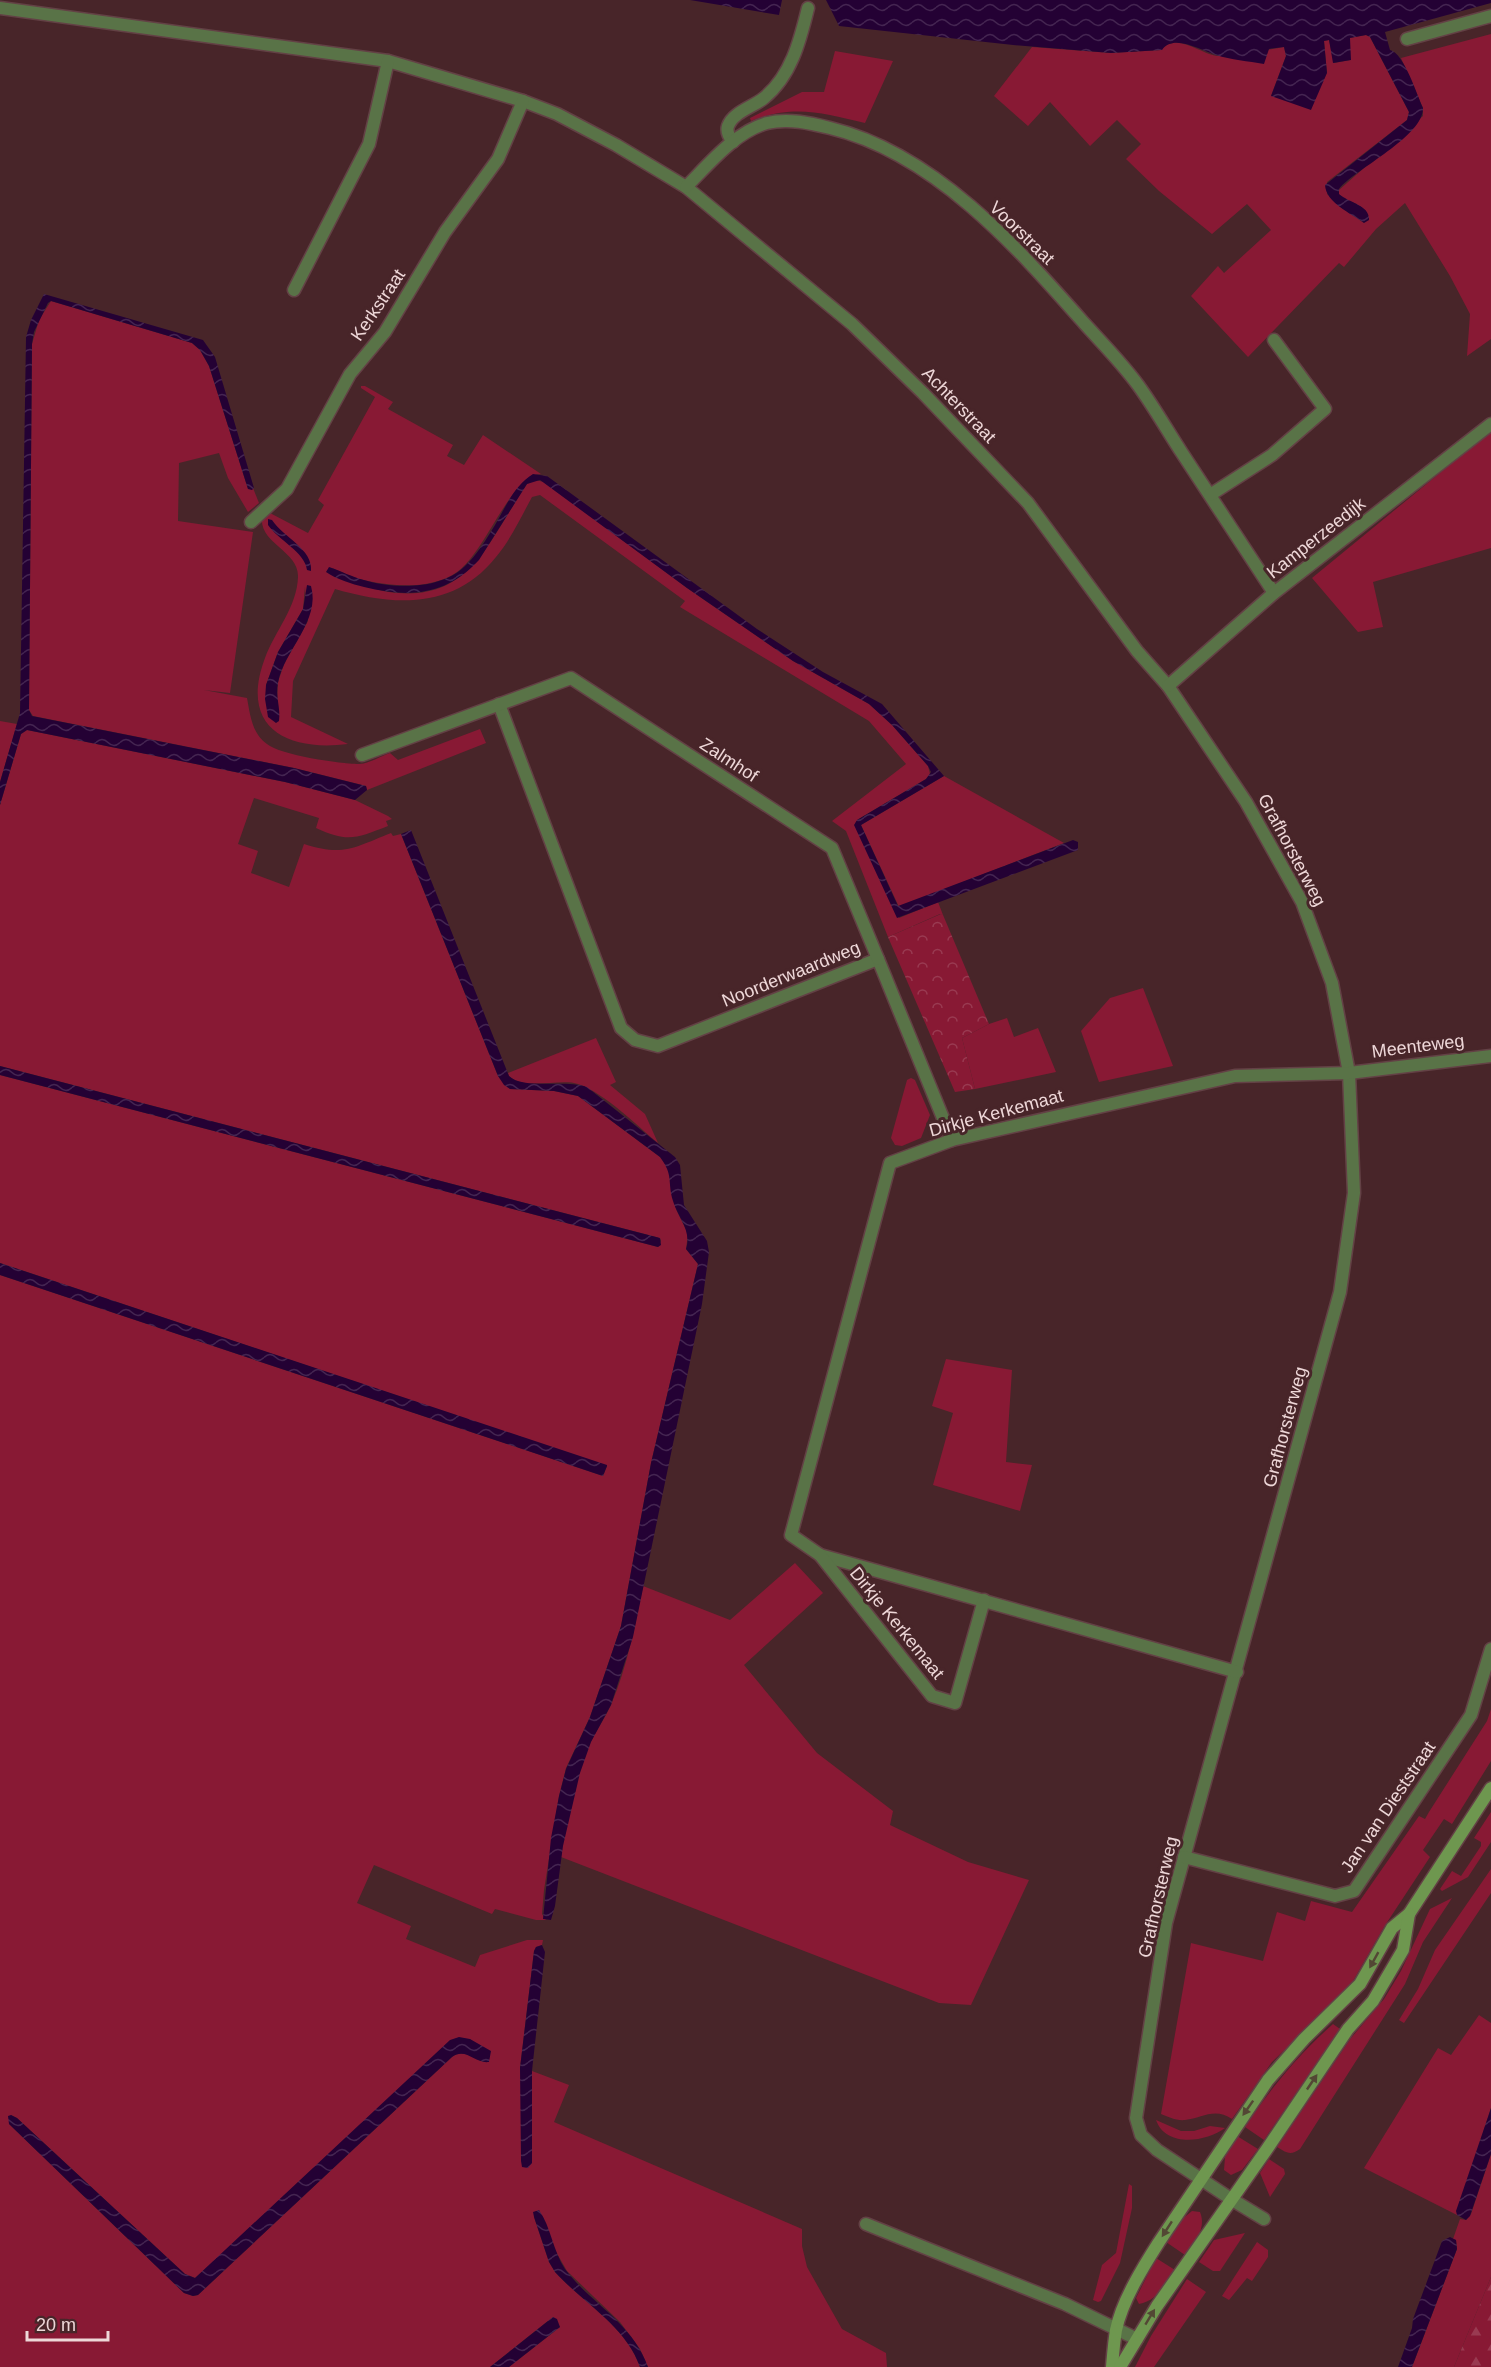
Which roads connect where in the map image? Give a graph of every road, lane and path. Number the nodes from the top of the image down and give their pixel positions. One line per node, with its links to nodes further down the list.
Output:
1 (0, 8): 5 (street)
2 (808, 8): 7 (street)
3 (1491, 16): 4 (street)
4 (1407, 39)
5 (388, 61): 6 (street); 9 (street)
6 (523, 101): 8 (street); 13 (street, Kerkstraat)
7 (733, 142): 8 (street, Voorstraat); 12 (street, Voorstraat)
8 (686, 187): 15 (street, Achterstraat)
9 (294, 290)
10 (1274, 340): 12 (street)
11 (1491, 424): 14 (street, Kamperzeedijk)
12 (1210, 495): 14 (street, Voorstraat)
13 (251, 522)
14 (1274, 593): 15 (street, Kamperzeedijk)
15 (1168, 686): 20 (street, Grafhorsterweg)
16 (499, 704): 17 (street, Zalmhof); 18 (street, Zalmhof); 18 (street, Noorderwaardweg)
17 (362, 755)
18 (878, 959): 21 (street, Noorderwaardweg)
19 (1491, 1056): 20 (street, Meenteweg)
20 (1349, 1073): 21 (street, Dirkje Kerkemaat); 25 (street, Grafhorsterweg)
21 (952, 1140): 22 (street, Dirkje Kerkemaat)
22 (820, 1555): 23 (street, Dirkje Kerkemaat); 23 (street, Dirkje Kerkemaat)
23 (984, 1600): 25 (street, Dirkje Kerkemaat)
24 (1491, 1649): 27 (street, Jan van Dieststraat)
25 (1237, 1672): 27 (street, Grafhorsterweg)
26 (1491, 1788): 28 (main road)
27 (1184, 1857): 29 (street, Grafhorsterweg)
28 (1409, 1914): 29 (main road, one-way to 29); 30 (main road, one-way to 28)
29 (1199, 2180): 30 (street, Grafhorsterweg); 33 (main road, one-way to 33)
30 (1231, 2199): 31 (street, Grafhorsterweg); 34 (main road, one-way to 30)
31 (1264, 2219)
32 (866, 2224): 33 (street)
33 (1116, 2329): 34 (street); 35 (main road)
34 (1137, 2339): 36 (main road)
35 (1112, 2367)
36 (1120, 2367)

